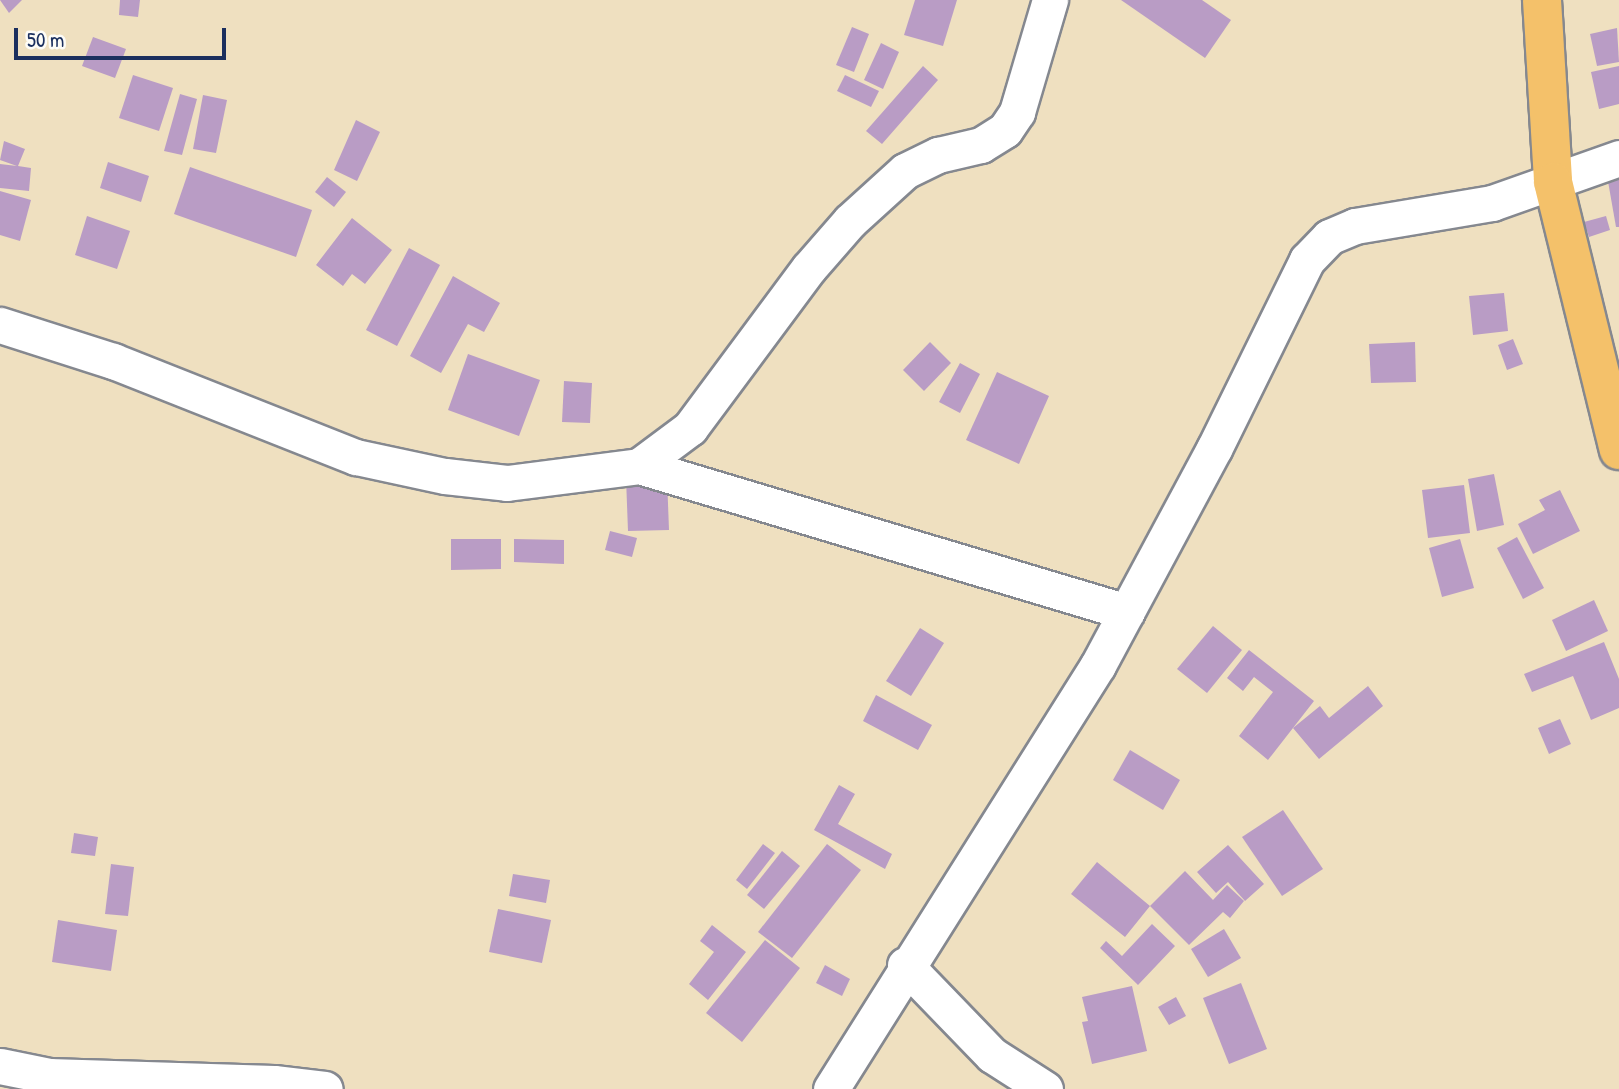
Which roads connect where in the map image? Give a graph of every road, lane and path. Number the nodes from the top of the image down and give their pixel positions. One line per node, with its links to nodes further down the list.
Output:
1 (1049, 0): 7 (street)
2 (1542, 0): 4 (main road)
3 (1619, 158): 4 (street)
4 (1553, 182): 6 (main road); 8 (street)
5 (0, 325): 7 (street)
6 (1619, 450)
7 (639, 466): 8 (street)
8 (1127, 612): 9 (street)
9 (905, 965): 12 (street); 13 (street)
10 (0, 1066): 11 (street)
11 (325, 1089)
12 (831, 1089)
13 (1045, 1089)

